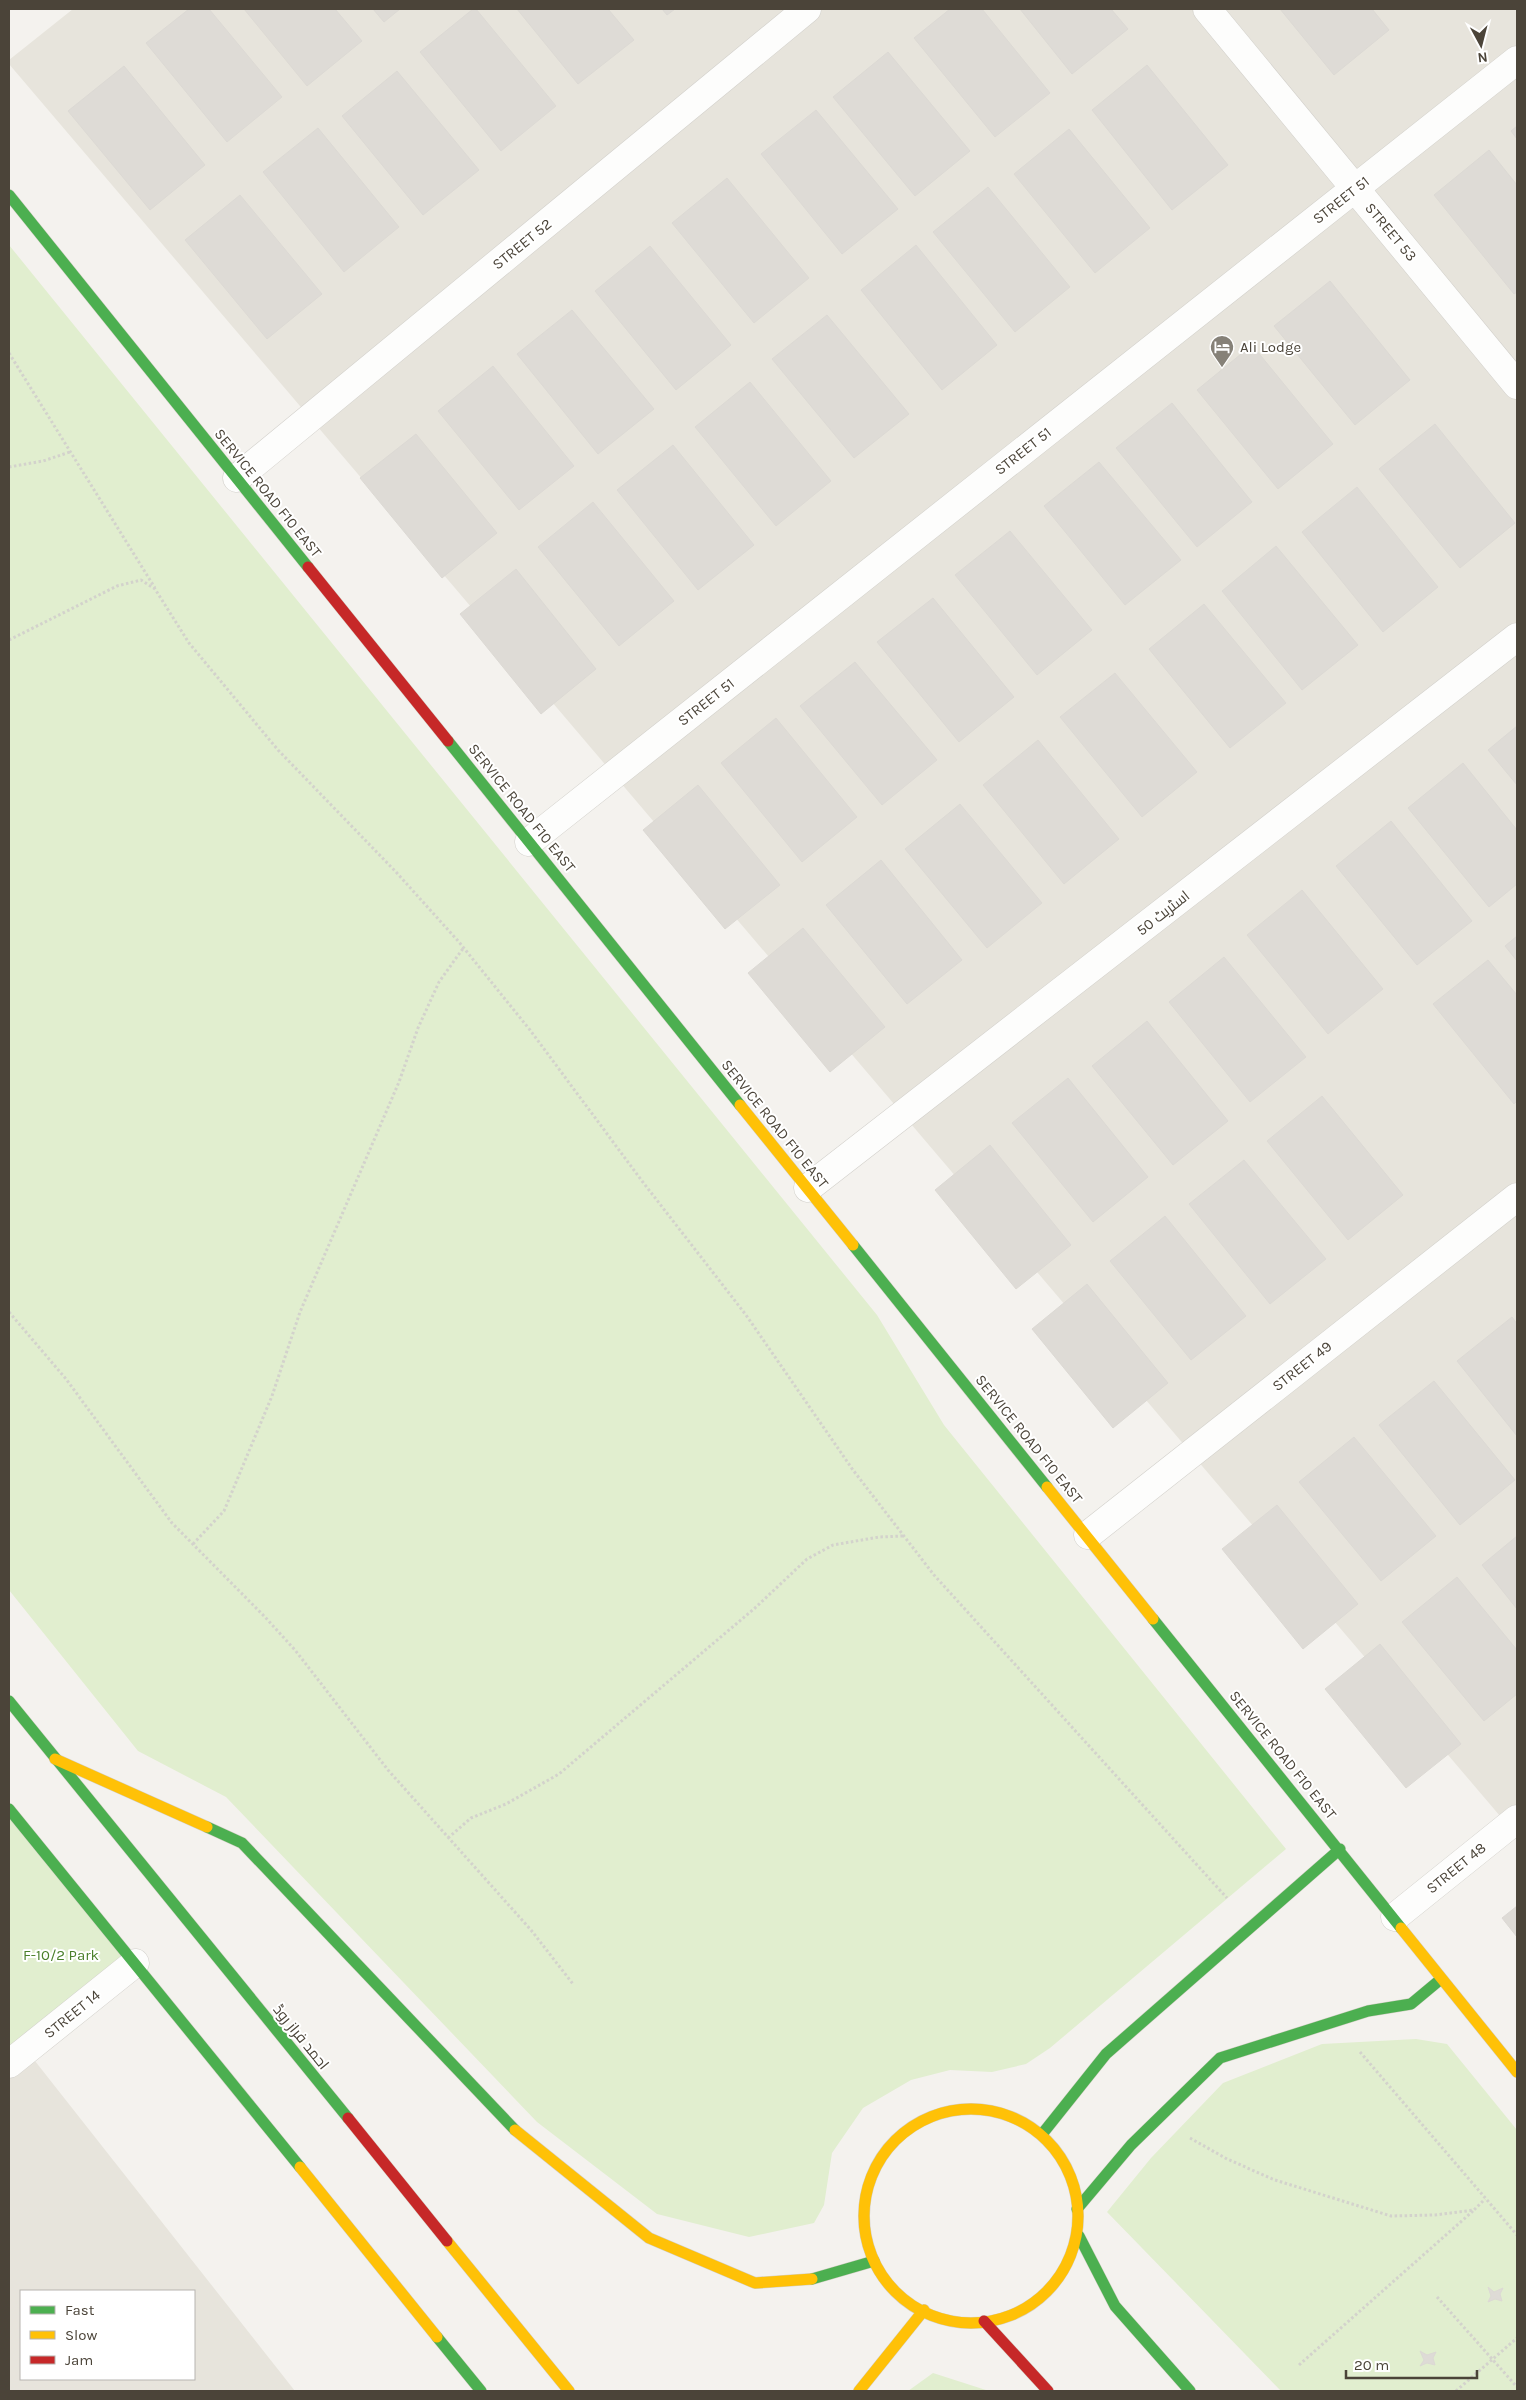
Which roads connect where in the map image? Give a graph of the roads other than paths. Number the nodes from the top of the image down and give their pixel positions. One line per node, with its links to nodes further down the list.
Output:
1 (807, 9): 7 (street, STREET 52)
2 (1207, 9): 4 (street, STREET 53)
3 (1517, 60): 4 (street, STREET 51)
4 (1355, 189): 6 (street, STREET 53); 9 (street, STREET 51)
5 (9, 195): 7 (main road, SERVICE ROAD F10 EAST)
6 (1517, 385)
7 (237, 478): 9 (main road, SERVICE ROAD F10 EAST)
8 (1517, 637): 10 (street, اسٹریٹ 50)
9 (529, 842): 10 (main road, SERVICE ROAD F10 EAST)
10 (808, 1188): 12 (main road, SERVICE ROAD F10 EAST)
11 (1517, 1197): 12 (street, STREET 49)
12 (1088, 1535): 17 (main road, SERVICE ROAD F10 EAST)
13 (9, 1701): 14 (main road, احمد فراز روڈ)
14 (56, 1759): 26 (main road); 30 (main road, احمد فراز روڈ)
15 (9, 1809): 19 (main road)
16 (1517, 1819): 18 (street, STREET 48)
17 (1340, 1849): 18 (main road, SERVICE ROAD F10 EAST); 23 (main road)
18 (1395, 1917): 20 (main road, SERVICE ROAD F10 EAST)
19 (134, 1963): 21 (street, STREET 14); 29 (main road)
20 (1441, 1979): 22 (main road, SERVICE ROAD F10 EAST); 24 (main road)
21 (9, 2064)
22 (1517, 2072)
23 (1043, 2133): 24 (main road); 26 (main road)
24 (1076, 2209): 25 (main road)
25 (1079, 2236): 28 (main road); 33 (main road)
26 (874, 2261): 27 (main road)
27 (924, 2310): 28 (main road); 31 (main road)
28 (984, 2320): 32 (main road)
29 (482, 2391)
30 (569, 2391)
31 (859, 2391)
32 (1048, 2391)
33 (1190, 2391)

